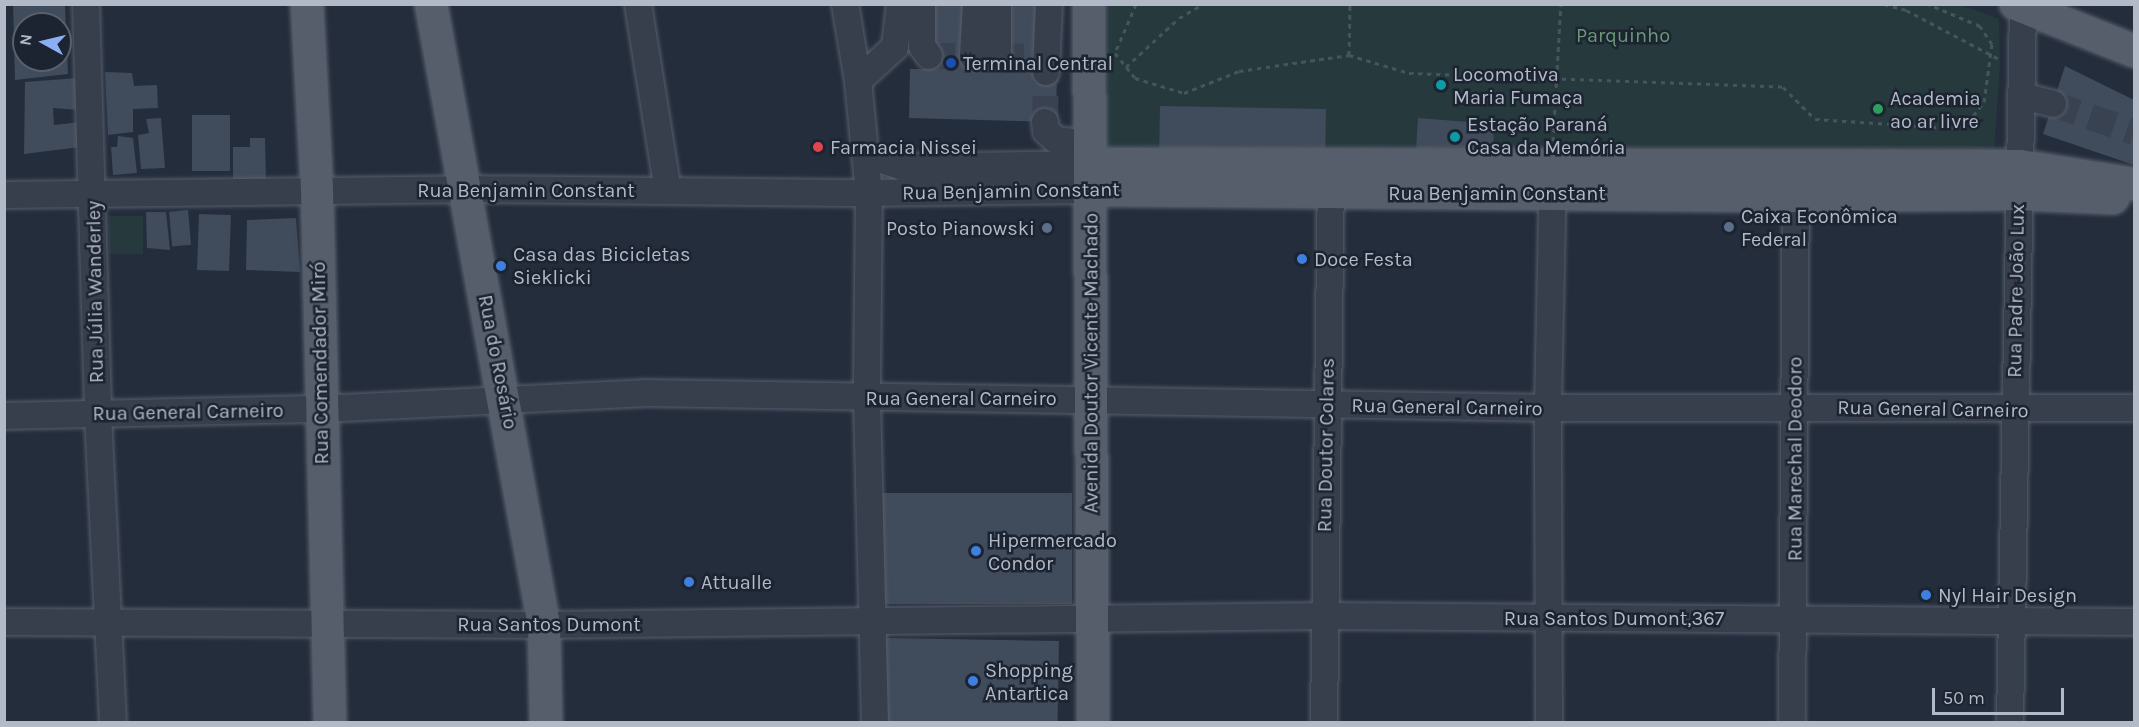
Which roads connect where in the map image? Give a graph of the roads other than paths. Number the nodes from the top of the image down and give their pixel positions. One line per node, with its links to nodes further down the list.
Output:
1 (86, 4): 32 (street, Rua Júlia Wanderley)
2 (307, 4): 31 (main road, Rua Comendador Miró)
3 (431, 4): 29 (main road, Rua do Rosário)
4 (638, 4): 30 (street)
5 (845, 4): 14 (street)
6 (884, 4): 14 (street)
7 (900, 4): 18 (street)
8 (922, 4): 16 (street)
9 (976, 4): 10 (street)
10 (998, 4)
11 (1049, 4): 17 (street)
12 (1089, 4): 23 (main road, Avenida Doutor Vicente Machado)
13 (2020, 5): 15 (main road); 19 (street, Rua Padre João Lux)
14 (851, 38): 18 (street)
15 (2134, 51)
16 (929, 56)
17 (1044, 62)
18 (858, 81): 22 (street)
19 (2022, 96): 20 (street); 26 (street, Rua Padre João Lux)
20 (2053, 104)
21 (1045, 122): 23 (street)
22 (866, 155): 23 (street, Rua Benjamin Constant); 33 (street)
23 (1091, 166): 24 (main road, Rua Benjamin Constant); 33 (street, Rua Benjamin Constant); 37 (main road, Avenida Doutor Vicente Machado)
24 (1330, 179): 25 (main road, Rua Benjamin Constant); 39 (street, Rua Doutor Colares)
25 (1553, 179): 27 (main road, Rua Benjamin Constant); 41 (street)
26 (2019, 180): 27 (main road, Rua Benjamin Constant); 28 (main road); 35 (main road); 44 (street, Rua Padre João Lux)
27 (1796, 182): 40 (street, Rua Marechal Deodoro)
28 (2134, 184)
29 (465, 189): 30 (street, Rua Benjamin Constant); 31 (street, Rua Benjamin Constant); 38 (main road, Rua do Rosário)
30 (668, 190): 33 (street, Rua Benjamin Constant)
31 (317, 191): 32 (street, Rua Benjamin Constant); 43 (main road, Rua Comendador Miró)
32 (93, 193): 34 (street, Rua Benjamin Constant); 45 (street, Rua Júlia Wanderley)
33 (869, 193): 36 (street)
34 (4, 195)
35 (2134, 199)
36 (867, 398): 37 (street, Rua General Carneiro); 38 (street, Rua General Carneiro); 51 (street)
37 (1088, 398): 39 (street, Rua General Carneiro); 50 (main road, Avenida Doutor Vicente Machado)
38 (506, 399): 43 (street, Rua General Carneiro); 57 (main road, Rua do Rosário)
39 (1326, 405): 41 (street, Rua General Carneiro); 47 (street, Rua Doutor Colares)
40 (1796, 407): 41 (street, Rua General Carneiro); 44 (street, Rua General Carneiro); 49 (street, Rua Marechal Deodoro)
41 (1548, 408): 48 (street)
42 (2134, 408): 44 (street, Rua General Carneiro)
43 (321, 409): 45 (street, Rua General Carneiro); 56 (main road, Rua Comendador Miró)
44 (2013, 411): 55 (street, Rua Padre João Lux)
45 (98, 415): 46 (street, Rua General Carneiro); 54 (street, Rua Júlia Wanderley)
46 (4, 416)
47 (1324, 616): 48 (street, Rua Santos Dumont,367); 50 (street, Rua Santos Dumont,367); 63 (street, Rua Doutor Colares)
48 (1550, 618): 49 (street, Rua Santos Dumont,367); 64 (street)
49 (1794, 618): 55 (street, Rua Santos Dumont,367); 65 (street, Rua Marechal Deodoro)
50 (1093, 619): 51 (street, Rua Santos Dumont); 62 (main road, Avenida Doutor Vicente Machado)
51 (873, 621): 57 (street, Rua Santos Dumont); 61 (street)
52 (4, 622): 54 (street, Rua Santos Dumont)
53 (2134, 622): 55 (street, Rua Santos Dumont,367)
54 (110, 623): 56 (street, Rua Santos Dumont); 58 (street, Rua Júlia Wanderley)
55 (2011, 624): 66 (street, Rua Padre João Lux)
56 (326, 625): 57 (street, Rua Santos Dumont); 59 (main road, Rua Comendador Miró)
57 (544, 625): 60 (main road, Rua do Rosário)
58 (113, 723)
59 (330, 723)
60 (546, 723)
61 (875, 723)
62 (1093, 723)
63 (1324, 723)
64 (1549, 723)
65 (1792, 723)
66 (2010, 723)

